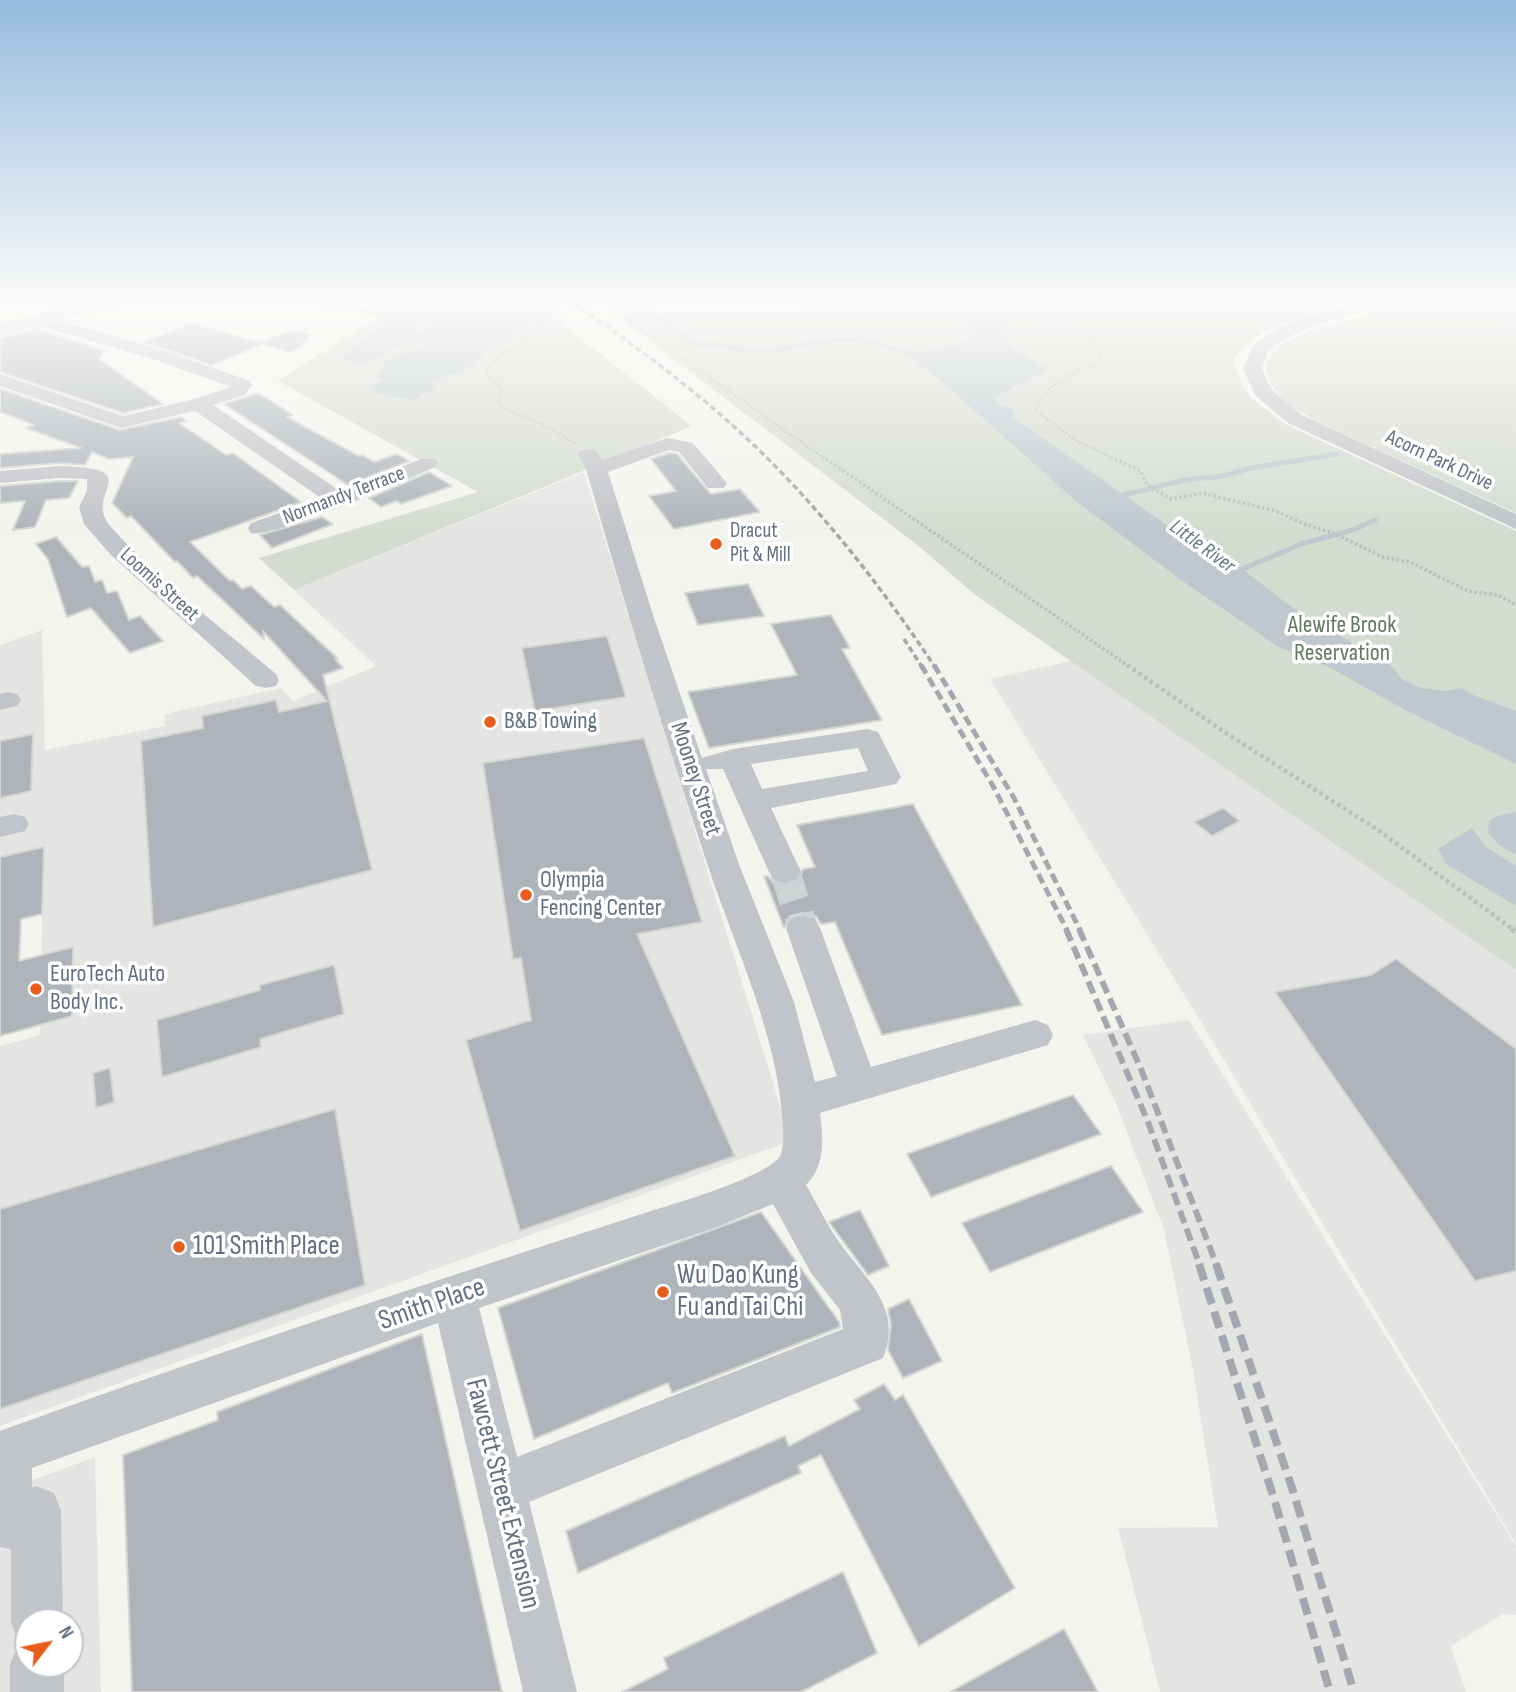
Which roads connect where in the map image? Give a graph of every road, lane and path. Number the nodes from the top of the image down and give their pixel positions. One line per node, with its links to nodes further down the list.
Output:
1 (221, 377): 7 (street)
2 (488, 377): 8 (path)
3 (705, 377): 22 (path)
4 (1068, 377): 15 (path)
5 (1254, 377): 13 (street, Acorn Park Drive)
6 (1, 380): 7 (street)
7 (198, 404): 12 (street)
8 (593, 461): 11 (street); 18 (street, Mooney Street)
9 (428, 463): 12 (street, Normandy Terrace)
10 (0, 477): 16 (street, Loomis Street)
11 (716, 483)
12 (338, 499): 14 (street, Normandy Terrace)
13 (1516, 522)
14 (259, 528)
15 (1516, 605)
16 (266, 680)
17 (733, 758): 18 (street); 19 (street); 19 (street)
18 (690, 766): 25 (street, Mooney Street)
19 (753, 801): 20 (street)
20 (785, 872)
21 (803, 928): 24 (street)
22 (1516, 932)
23 (1035, 1035): 24 (street)
24 (859, 1086): 25 (street)
25 (800, 1103): 26 (street)
26 (782, 1181): 27 (street, Smith Place); 29 (street)
27 (454, 1296): 28 (street, Smith Place); 29 (street, Fawcett Street Extension)
28 (4, 1453): 30 (street)
29 (499, 1489): 31 (street, Fawcett Street Extension)
30 (37, 1608)
31 (550, 1692)

